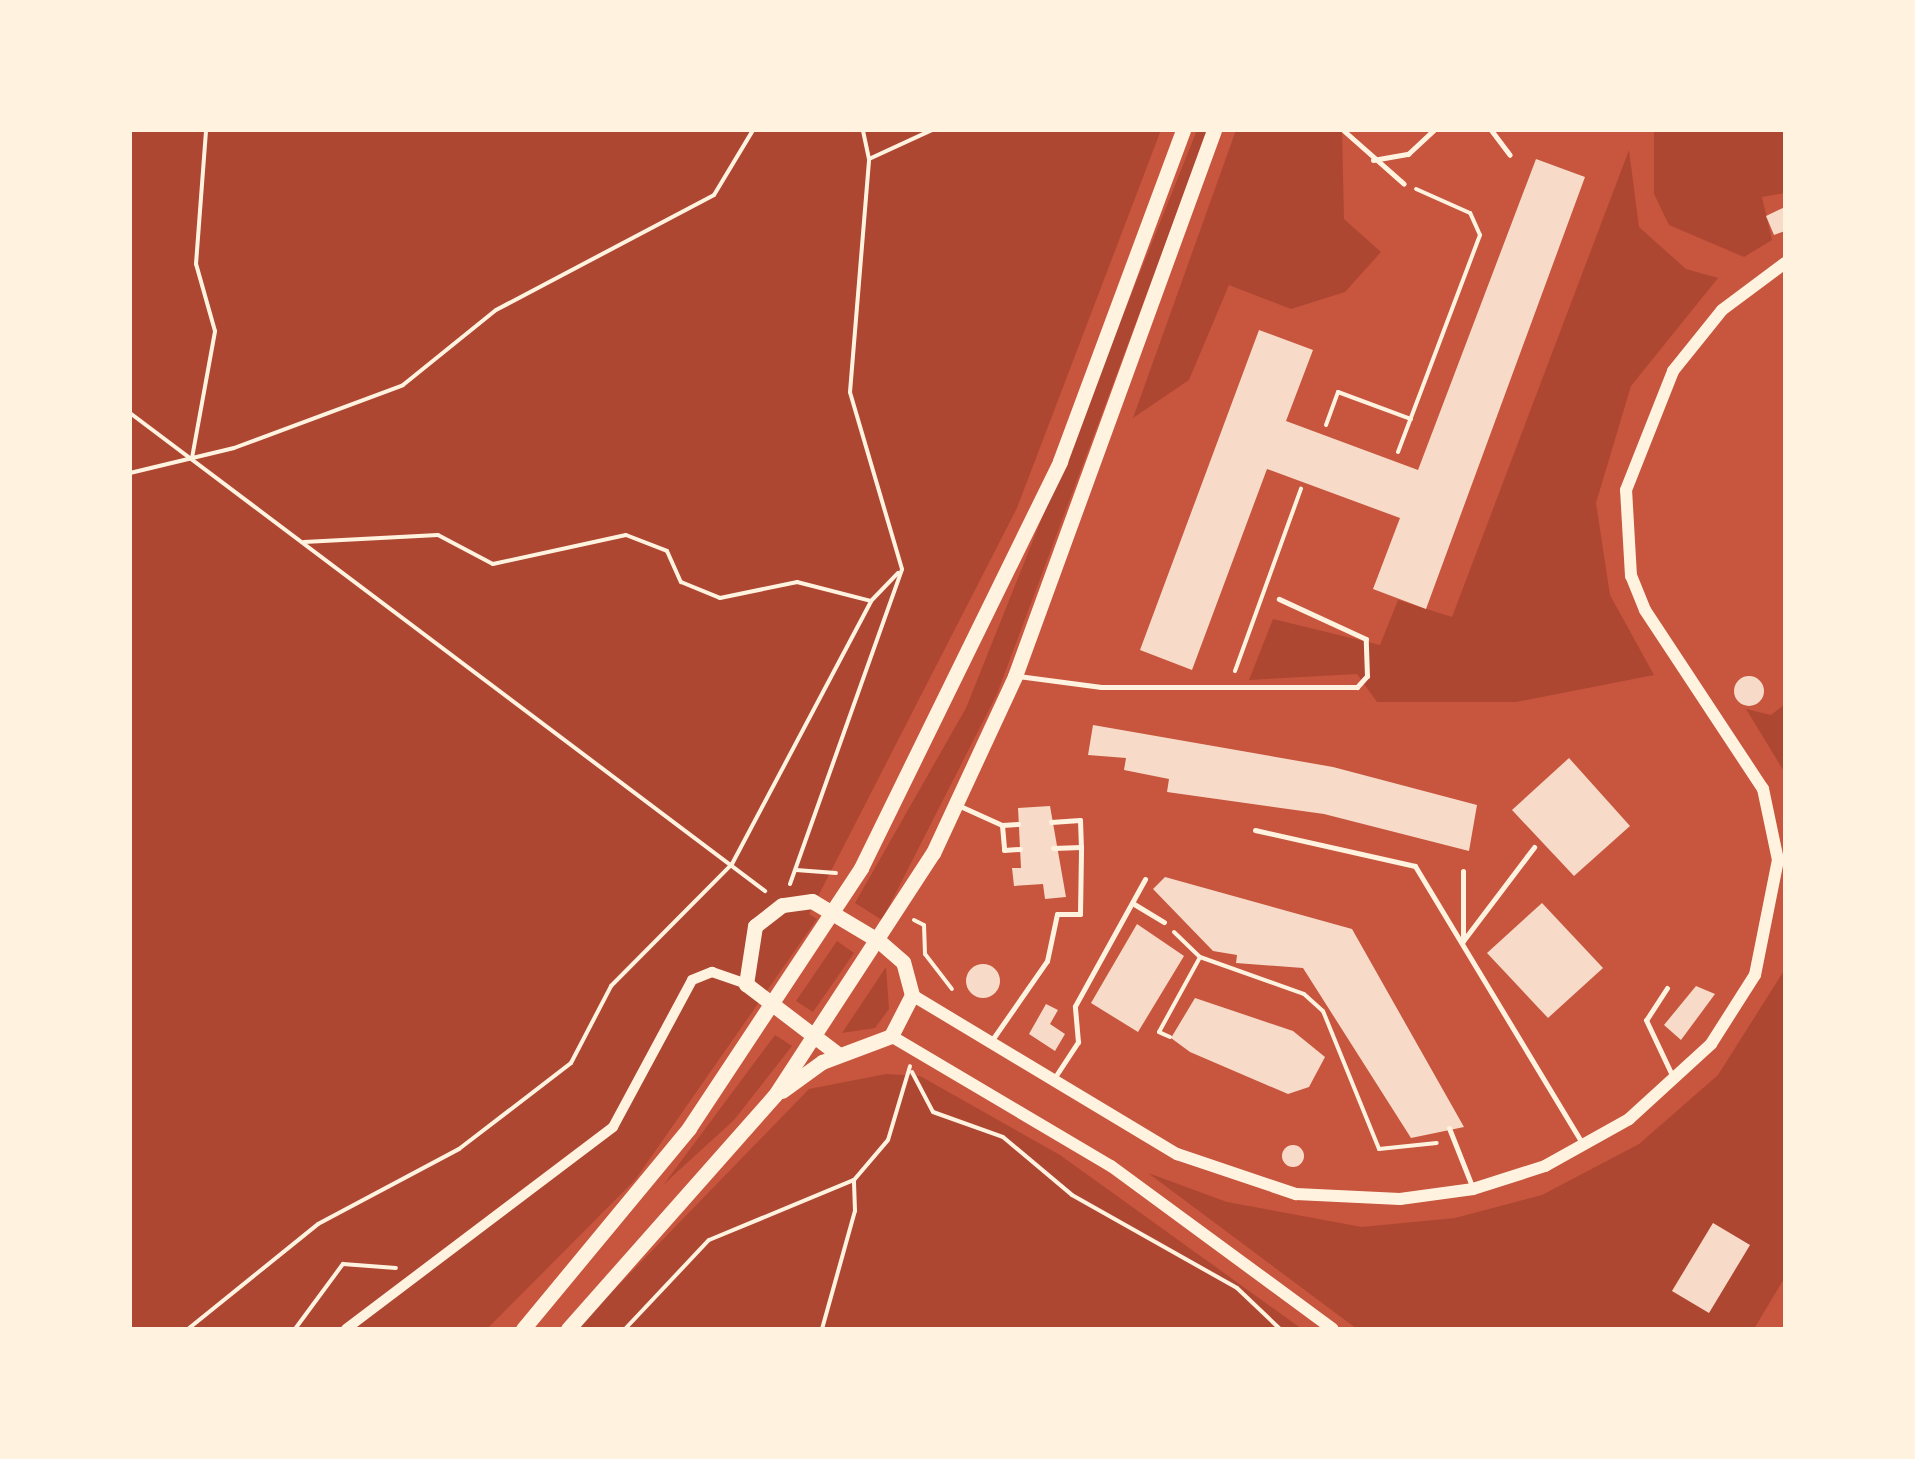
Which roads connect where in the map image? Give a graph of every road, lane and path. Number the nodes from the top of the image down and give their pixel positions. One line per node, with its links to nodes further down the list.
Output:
1 (206, 130): 19 (path)
2 (753, 130): 19 (path)
3 (864, 130): 11 (path)
4 (932, 130): 11 (path)
5 (1183, 130): 43 (main road)
6 (1214, 130): 26 (main road)
7 (1343, 130): 12 (lane)
8 (1434, 130): 12 (lane)
9 (1492, 130): 10 (lane)
10 (1510, 155)
11 (869, 159): 23 (path)
12 (1370, 160): 13 (lane)
13 (1404, 184): 16 (path)
14 (1785, 264): 59 (street)
15 (130, 413): 19 (path)
16 (1411, 419): 17 (path); 18 (path)
17 (1326, 424)
18 (1398, 452)
19 (192, 458): 20 (path); 22 (path)
20 (130, 473)
21 (1301, 488): 27 (path)
22 (303, 542): 25 (path); 37 (path)
23 (902, 568): 25 (path); 39 (path)
24 (1279, 600): 27 (lane)
25 (871, 602): 37 (path)
26 (1015, 676): 27 (lane); 28 (main road)
27 (1233, 690)
28 (957, 804): 30 (lane); 46 (main road)
29 (1052, 822): 33 (lane)
30 (1002, 824): 31 (lane); 36 (lane)
31 (1018, 824)
32 (1256, 830): 47 (lane)
33 (1081, 846): 35 (lane); 57 (lane)
34 (1534, 847): 47 (lane)
35 (1053, 848)
36 (1020, 849)
37 (732, 864): 42 (path); 68 (path)
38 (1463, 871): 47 (lane)
39 (844, 878)
40 (1145, 879): 41 (lane)
41 (1134, 904): 45 (lane); 60 (lane)
42 (782, 905): 43 (main road); 49 (main road)
43 (833, 912): 46 (main road); 53 (main road)
44 (912, 919): 51 (path)
45 (1164, 922): 48 (path)
46 (878, 941): 52 (main road); 56 (main road)
47 (1464, 941): 64 (lane)
48 (1200, 957): 55 (path); 63 (path)
49 (746, 984): 53 (main road); 67 (street)
50 (1668, 988): 59 (lane)
51 (952, 989)
52 (912, 995): 54 (main road); 57 (street)
53 (772, 1010): 56 (main road); 71 (main road)
54 (891, 1036): 58 (main road); 76 (street)
55 (1170, 1037)
56 (814, 1039): 58 (main road); 61 (main road)
57 (991, 1041): 60 (street)
58 (839, 1055): 61 (main road)
59 (1675, 1079): 64 (street)
60 (1054, 1080): 66 (street)
61 (775, 1095): 72 (main road)
62 (1449, 1128): 63 (lane)
63 (1457, 1145): 66 (lane)
64 (1584, 1147): 66 (street)
65 (854, 1180): 73 (path); 74 (path); 75 (path)
66 (1473, 1188)
67 (431, 1266): 69 (path); 70 (street)
68 (188, 1329)
69 (295, 1329)
70 (346, 1329)
71 (522, 1329)
72 (568, 1329)
73 (625, 1329)
74 (822, 1329)
75 (1280, 1329)
76 (1333, 1329)

